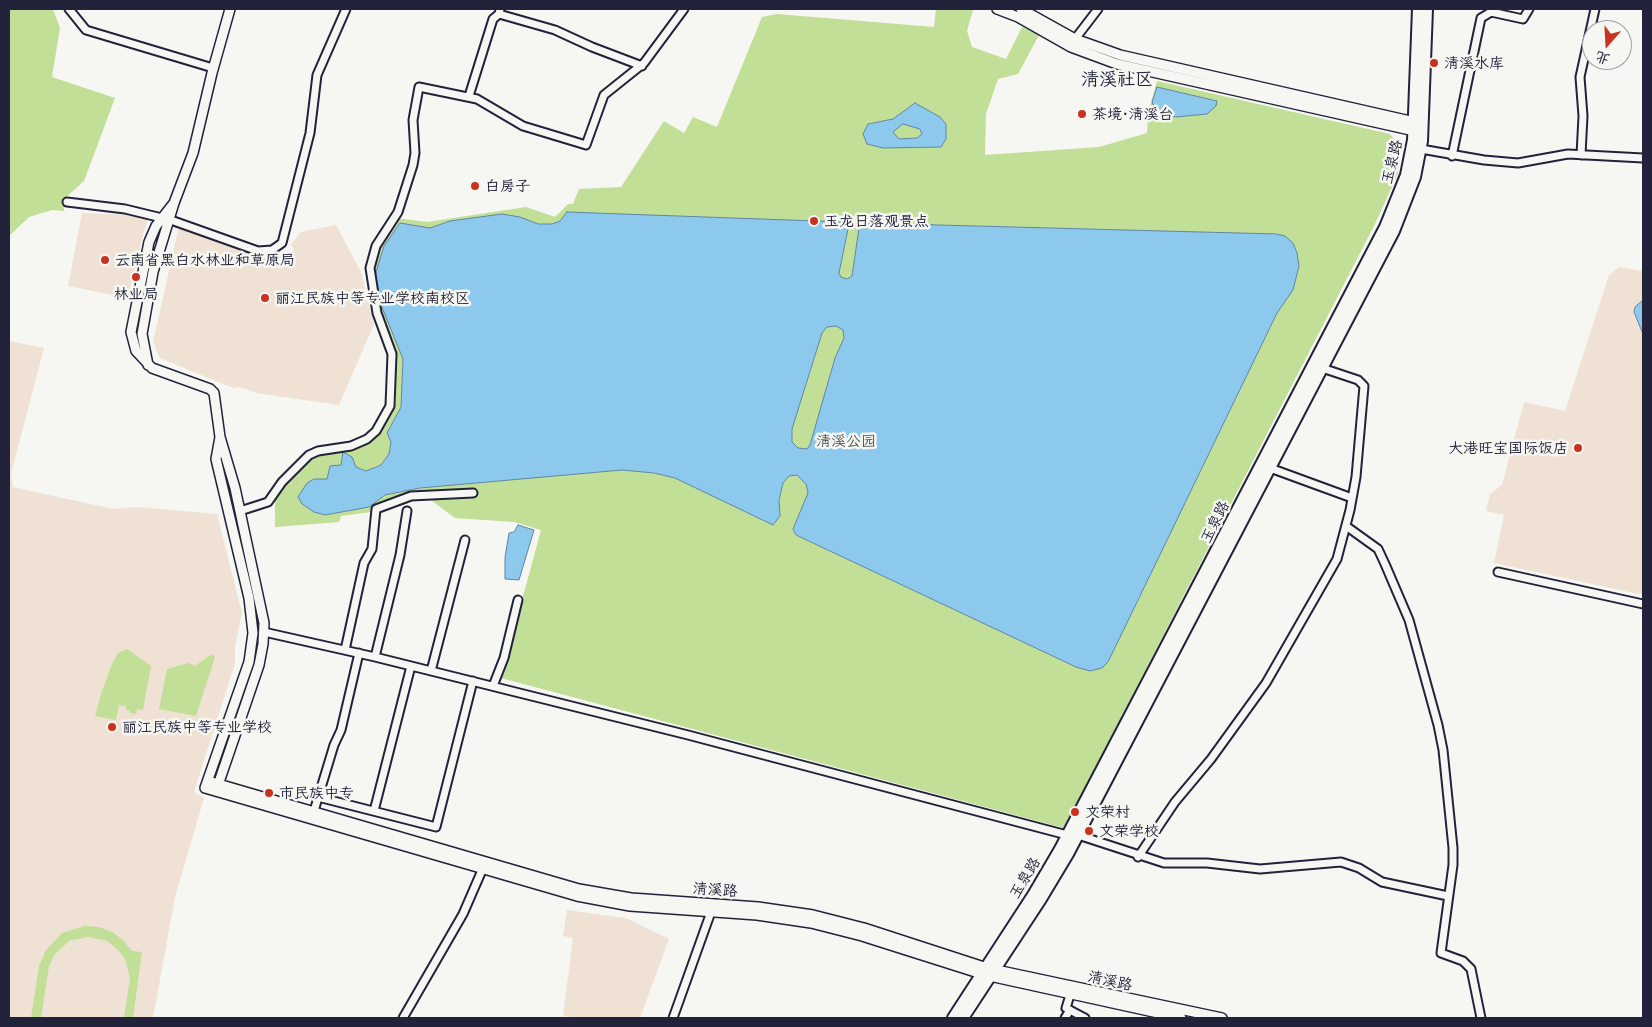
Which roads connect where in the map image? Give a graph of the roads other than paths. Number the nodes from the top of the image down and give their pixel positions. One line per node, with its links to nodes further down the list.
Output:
1 (69, 9): 15 (street)
2 (230, 9): 15 (street)
3 (346, 9): 23 (street)
4 (684, 9): 14 (street)
5 (997, 9): 17 (street)
6 (1021, 9): 13 (street)
7 (1098, 9): 13 (street)
8 (1418, 9): 17 (main road, 玉泉路)
9 (1427, 9): 17 (main road, 玉泉路)
10 (1529, 9): 20 (street)
11 (1595, 9): 19 (street)
12 (499, 11): 14 (street); 16 (street)
13 (1075, 39): 17 (street)
14 (642, 66): 16 (street)
15 (213, 68): 23 (street)
16 (469, 96): 29 (street)
17 (1419, 127): 18 (main road, 玉泉路); 48 (main road, 玉泉路)
18 (1421, 149): 20 (street); 24 (main road, 玉泉路)
19 (1581, 155): 20 (street); 21 (street)
20 (1452, 156)
21 (1643, 158)
22 (67, 202): 23 (street)
23 (165, 219): 25 (street)
24 (1322, 368): 26 (main road, 玉泉路); 28 (street)
25 (220, 437): 29 (street); 44 (street, 清溪路)
26 (1270, 468): 28 (street); 48 (main road, 玉泉路)
27 (473, 492): 37 (street)
28 (1352, 498): 31 (street)
29 (240, 511): 36 (street)
30 (407, 511): 39 (street)
31 (1346, 526): 49 (street); 51 (street)
32 (465, 540): 41 (street)
33 (1498, 572): 35 (street)
34 (518, 600): 43 (street)
35 (1643, 604)
36 (264, 632): 37 (street); 44 (street)
37 (345, 650): 38 (street)
38 (359, 653): 39 (street); 45 (street)
39 (375, 657): 40 (street)
40 (411, 666): 41 (street); 47 (street)
41 (431, 671): 42 (street)
42 (473, 681): 43 (street); 47 (street)
43 (493, 686): 48 (street)
44 (217, 788): 46 (street, 清溪路); 50 (street, 清溪路)
45 (318, 797): 46 (street); 47 (street)
46 (314, 811): 53 (street, 清溪路)
47 (374, 811)
48 (1073, 835): 49 (street); 53 (main road, 玉泉路)
49 (1138, 857): 51 (street)
50 (483, 868): 52 (street, 清溪路); 56 (street)
51 (1448, 896): 64 (street)
52 (711, 912): 53 (street, 清溪路); 57 (street)
53 (987, 972): 54 (street, 清溪路); 58 (main road, 玉泉路); 59 (main road, 玉泉路); 63 (street, 清溪路)
54 (1070, 995): 55 (street); 62 (street, 清溪路)
55 (1070, 1010): 60 (street); 61 (street)
56 (403, 1018)
57 (673, 1018)
58 (953, 1018)
59 (963, 1018)
60 (1065, 1018)
61 (1085, 1018)
62 (1180, 1018)
63 (1222, 1018)
64 (1480, 1018)

